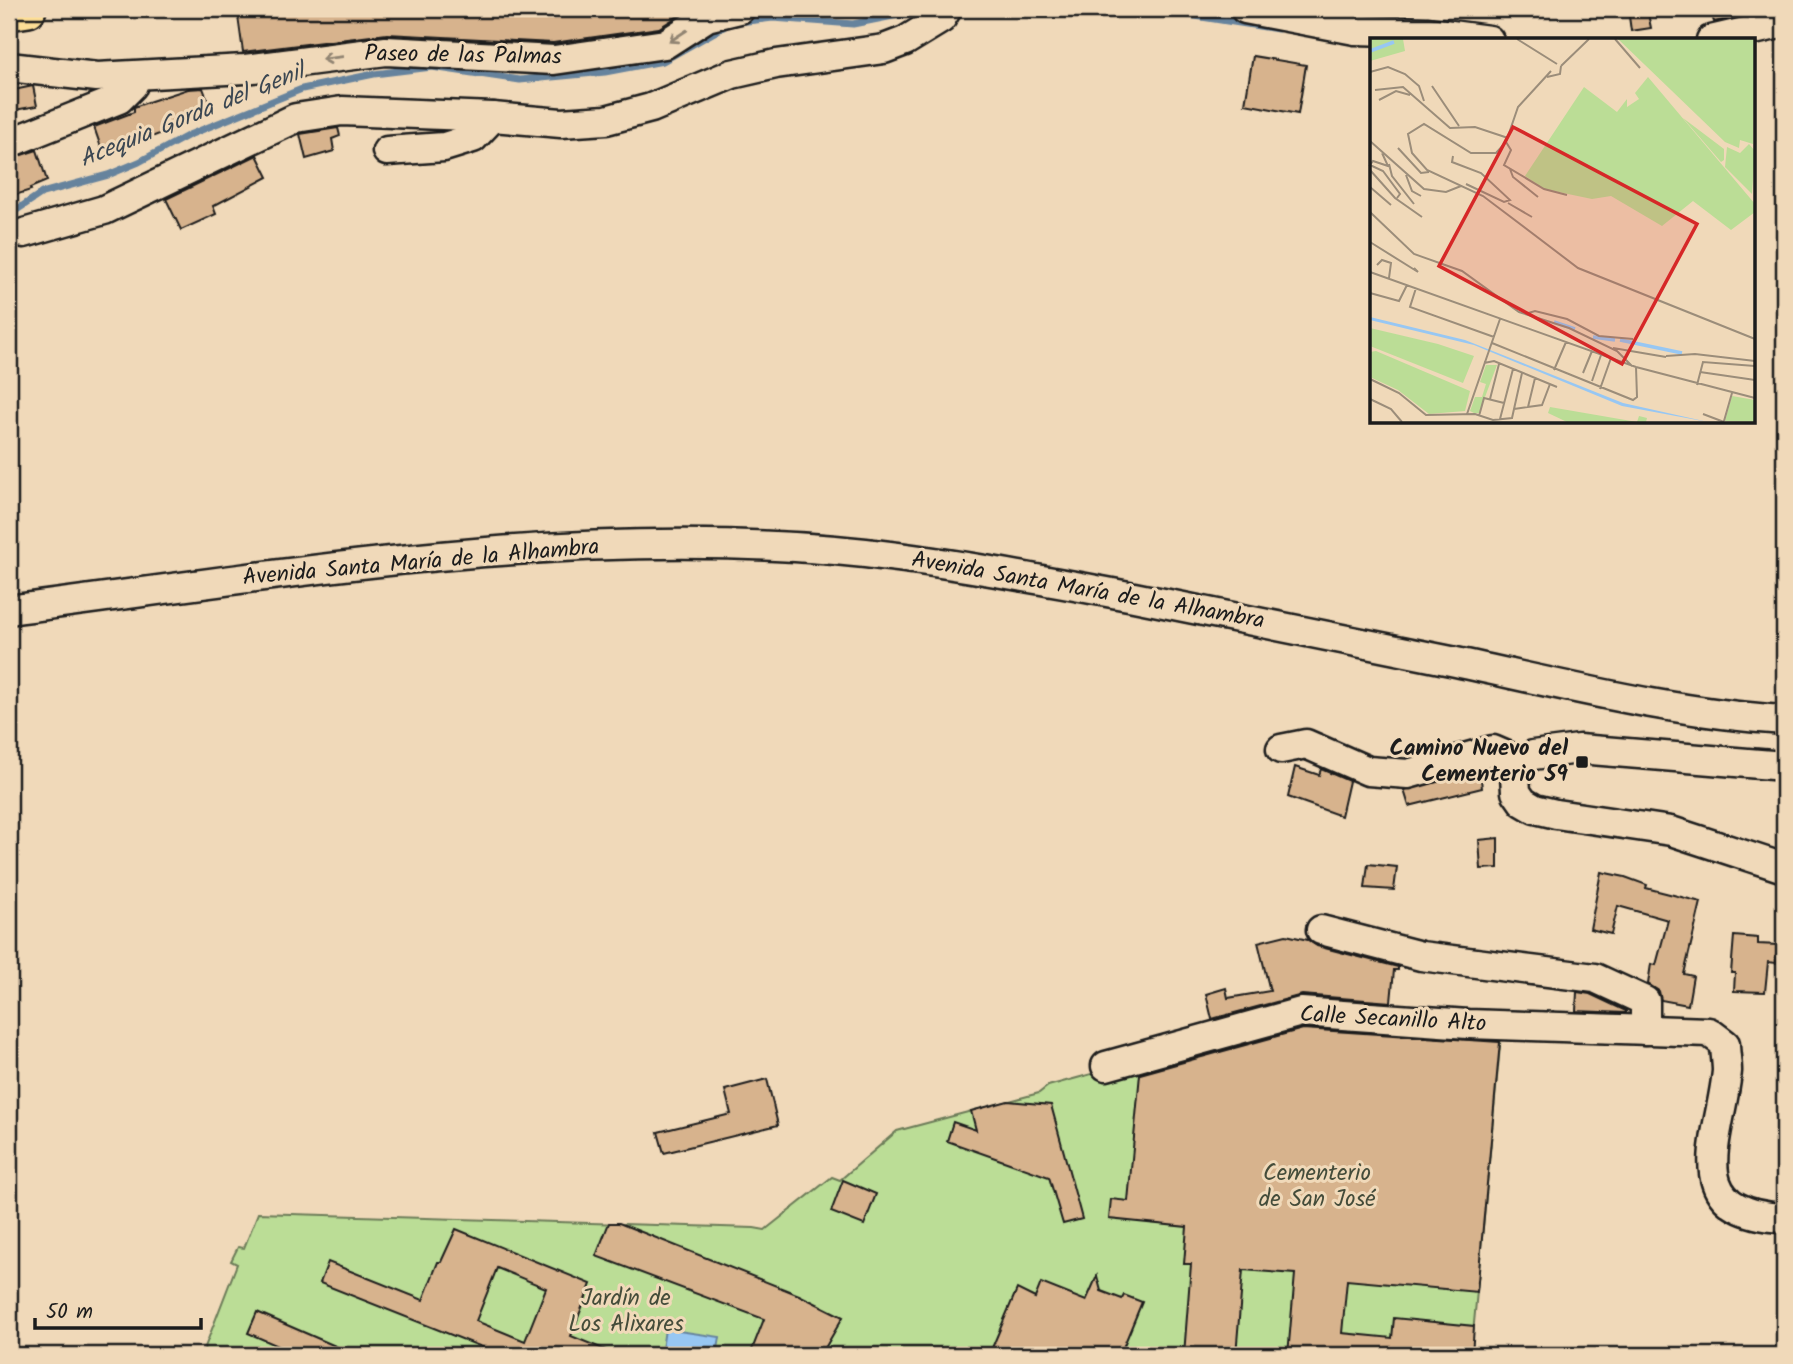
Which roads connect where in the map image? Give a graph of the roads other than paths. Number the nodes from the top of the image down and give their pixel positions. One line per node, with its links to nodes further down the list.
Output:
1 (28, 9): 5 (main road)
2 (740, 9): 10 (street, Paseo de las Palmas, one-way to 10)
3 (1245, 9): 7 (street)
4 (947, 10): 11 (street)
5 (9, 12)
6 (1784, 23): 8 (street)
7 (1474, 38)
8 (1720, 38)
9 (9, 67): 10 (street, Paseo de las Palmas)
10 (135, 77): 12 (street)
11 (493, 117): 13 (street); 14 (street)
12 (9, 142)
13 (387, 151)
14 (24, 233)
15 (9, 610): 16 (street, Avenida Santa María de la Alhambra)
16 (1784, 720)
17 (1281, 749): 18 (street)
18 (1521, 762): 19 (street); 20 (street)
19 (1784, 766)
20 (1784, 867)
21 (1321, 930): 22 (street)
22 (1644, 1030): 23 (street, Calle Secanillo Alto); 24 (street, Calle Secanillo Alto)
23 (1106, 1066)
24 (1784, 1221)

